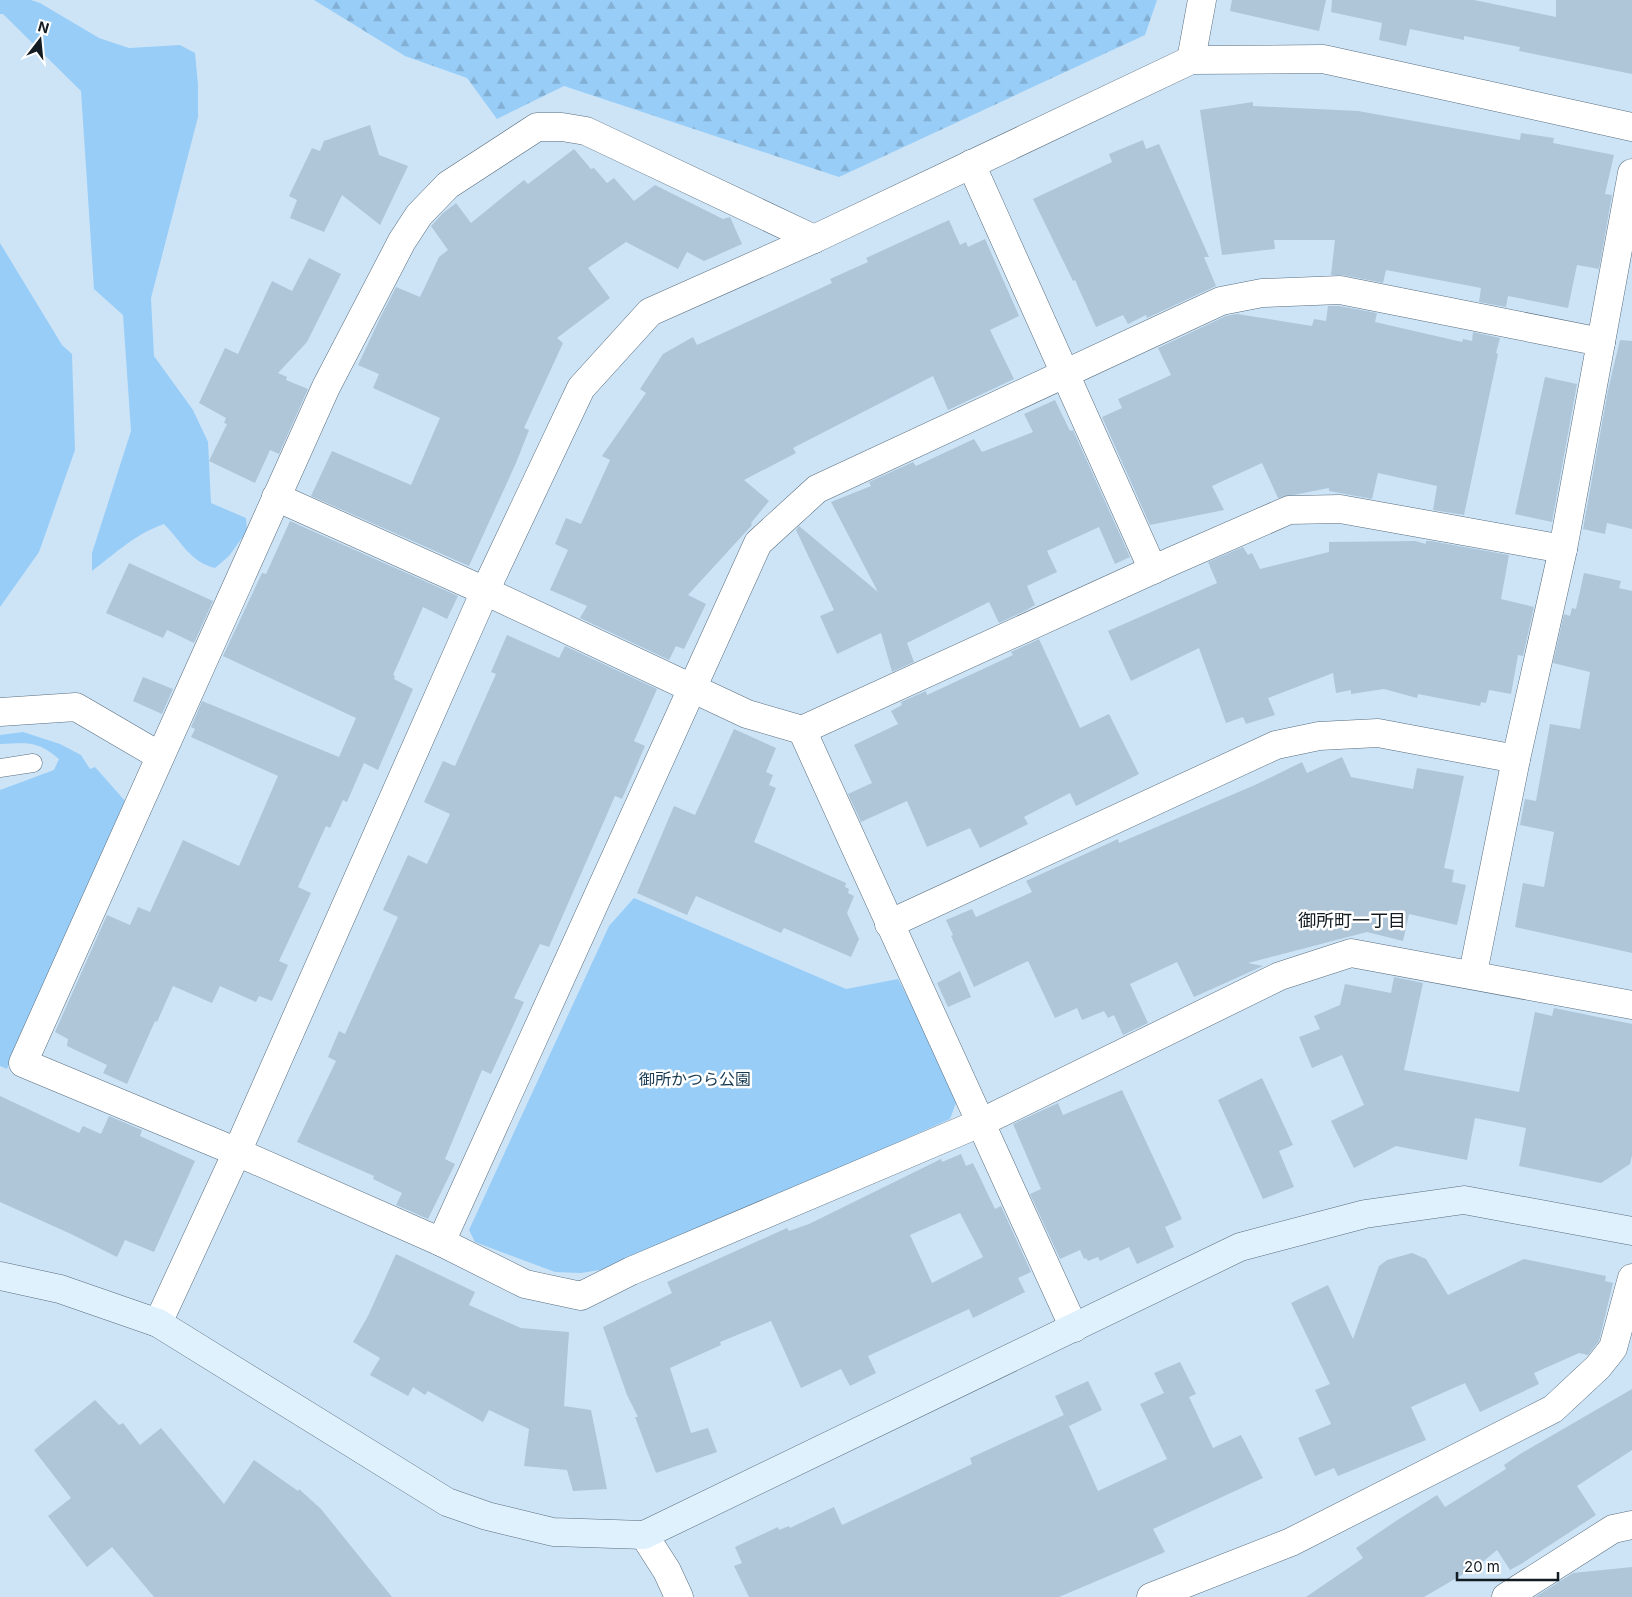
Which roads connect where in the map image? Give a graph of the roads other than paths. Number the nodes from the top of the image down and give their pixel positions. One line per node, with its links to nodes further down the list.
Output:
1 (1202, 0): 2 (street)
2 (1190, 60): 3 (street); 4 (street)
3 (1632, 128)
4 (971, 164): 6 (street); 8 (street)
5 (1632, 173): 7 (street)
6 (814, 238): 9 (street); 12 (street)
7 (1601, 342): 8 (street); 10 (street)
8 (1065, 373): 11 (street); 13 (street)
9 (276, 497): 12 (street); 16 (street)
10 (1563, 549): 11 (street); 17 (street)
11 (1152, 570): 15 (street)
12 (485, 591): 13 (street); 24 (street)
13 (693, 689): 15 (street); 26 (street)
14 (0, 712): 16 (street)
15 (802, 730): 20 (street)
16 (160, 756): 24 (street)
17 (1516, 759): 20 (street); 21 (street)
18 (33, 763): 19 (lane)
19 (0, 768)
20 (888, 924): 23 (street)
21 (1472, 974): 22 (street); 23 (street)
22 (1632, 1005)
23 (980, 1123): 26 (street); 30 (street)
24 (237, 1152): 26 (street); 29 (street)
25 (1632, 1231): 30 (street)
26 (441, 1242)
27 (0, 1276): 29 (street)
28 (1632, 1278): 34 (street)
29 (158, 1322): 32 (street)
30 (1074, 1328): 32 (street)
31 (1632, 1525): 35 (street)
32 (644, 1535): 33 (street)
33 (680, 1597)
34 (1152, 1597)
35 (1506, 1597)

